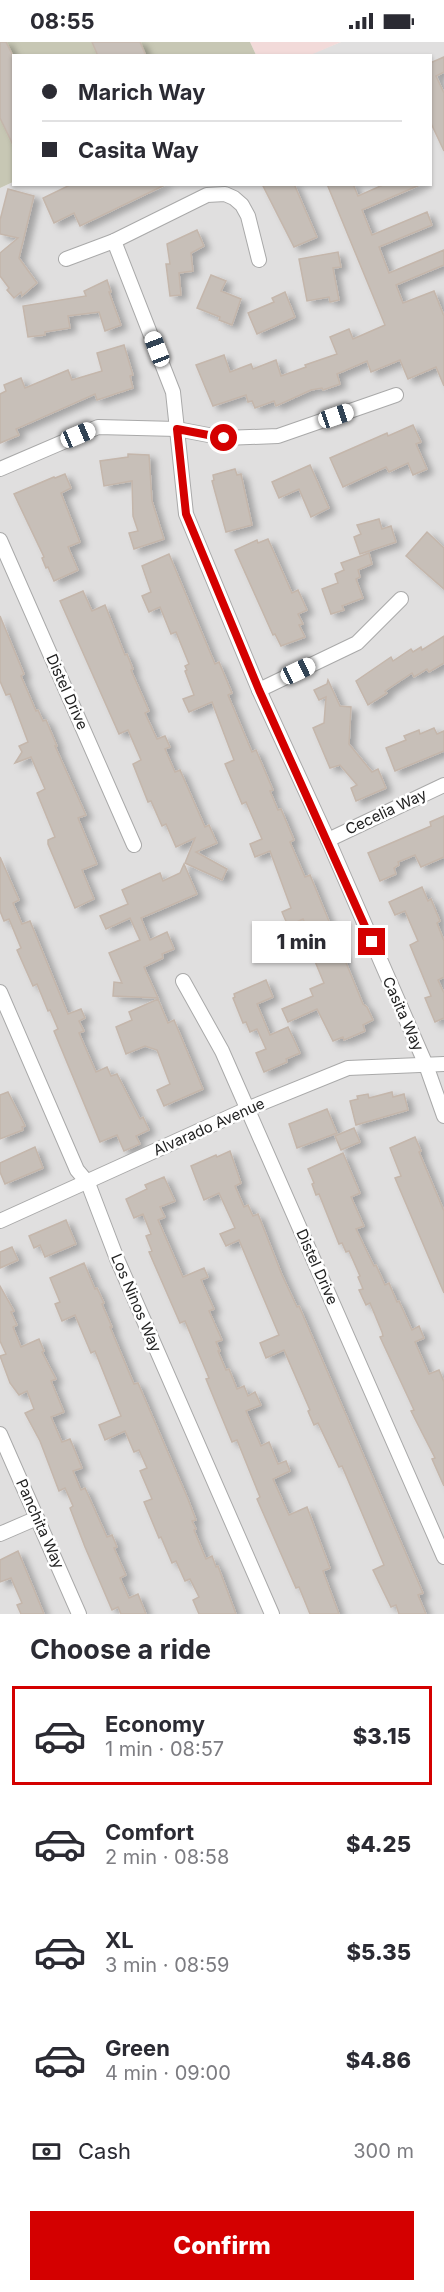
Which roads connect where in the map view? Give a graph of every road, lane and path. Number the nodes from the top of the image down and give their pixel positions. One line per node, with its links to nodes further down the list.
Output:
1 (114, 241): 2 (street); 3 (street); 5 (street, Casita Way)
2 (66, 259)
3 (259, 260)
4 (396, 394): 5 (street)
5 (177, 429): 6 (street); 9 (street, Casita Way)
6 (0, 469)
7 (0, 540): 12 (street, Distel Drive)
8 (400, 599): 9 (street)
9 (259, 690): 11 (street, Casita Way)
10 (444, 785): 11 (street, Cecelia Way)
11 (328, 840): 16 (street, Casita Way)
12 (134, 845)
13 (183, 981): 17 (street, Distel Drive)
14 (0, 992): 19 (street, Los Ninos Way)
15 (444, 1064): 16 (street, Alvarado Avenue)
16 (426, 1065): 17 (street, Alvarado Avenue); 18 (street, Casita Way)
17 (248, 1109): 19 (street, Alvarado Avenue); 24 (street, Distel Drive)
18 (444, 1116)
19 (88, 1183): 20 (street, Alvarado Avenue); 26 (street, Los Ninos Way)
20 (0, 1221)
21 (0, 1434): 22 (street, Panchita Way)
22 (37, 1518): 23 (street); 25 (street, Panchita Way)
23 (0, 1534)
24 (444, 1557)
25 (79, 1614)
26 (272, 1614)

